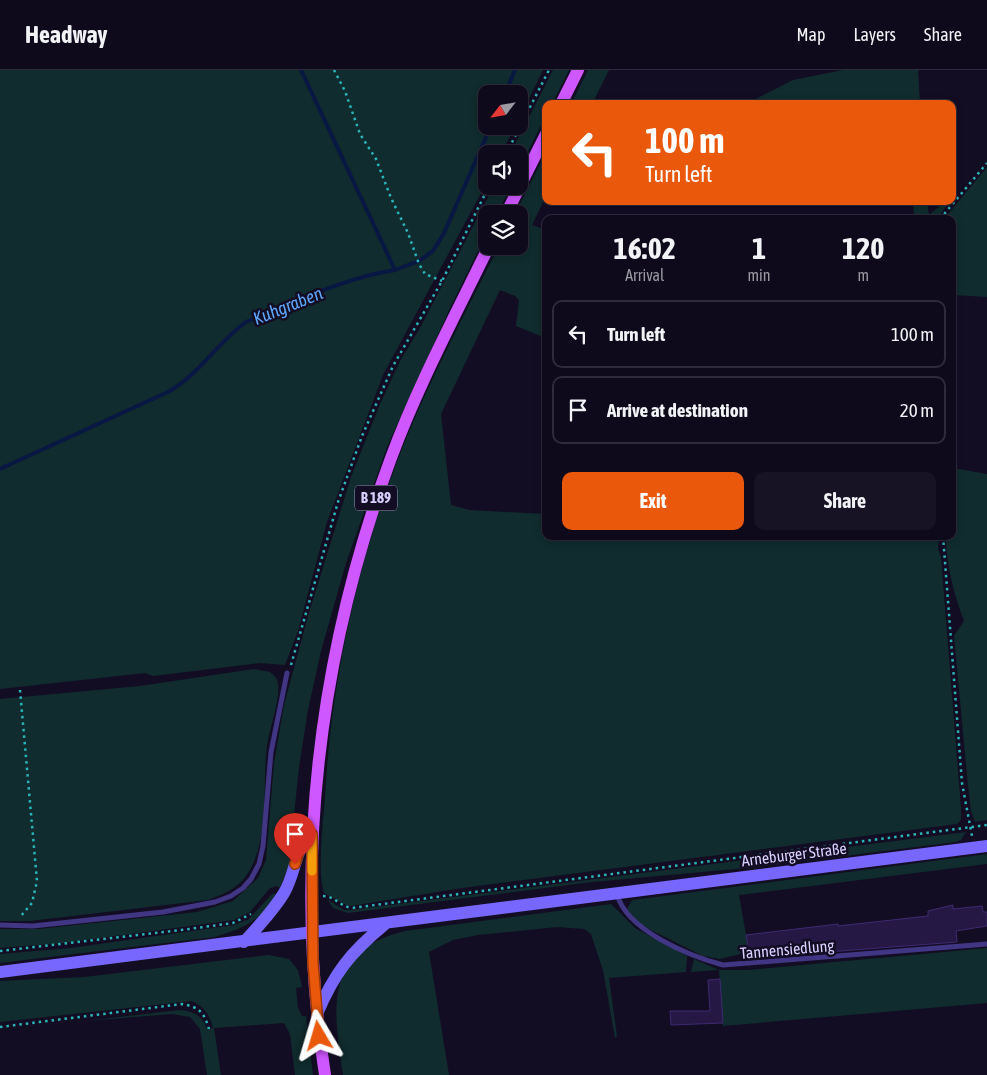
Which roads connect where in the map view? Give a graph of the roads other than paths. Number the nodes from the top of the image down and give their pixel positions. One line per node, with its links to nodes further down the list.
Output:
1 (578, 70): 2 (main road)
2 (563, 100)
3 (542, 142): 4 (main road)
4 (510, 205)
5 (485, 255): 7 (main road, B 189)
6 (287, 673): 11 (lane)
7 (312, 834): 12 (main road, B 189); 13 (main road)
8 (987, 846): 9 (main road, Arneburger Straße)
9 (611, 894): 10 (main road, Arneburger Straße); 14 (lane, Tannensiedlung)
10 (385, 924): 12 (main road, Arneburger Straße); 16 (main road)
11 (0, 925)
12 (312, 934): 13 (main road, Arneburger Straße); 16 (main road, B 189)
13 (244, 942): 15 (main road, Arneburger Straße)
14 (987, 944)
15 (0, 972)
16 (317, 1014): 17 (main road, B 189)
17 (325, 1075)

